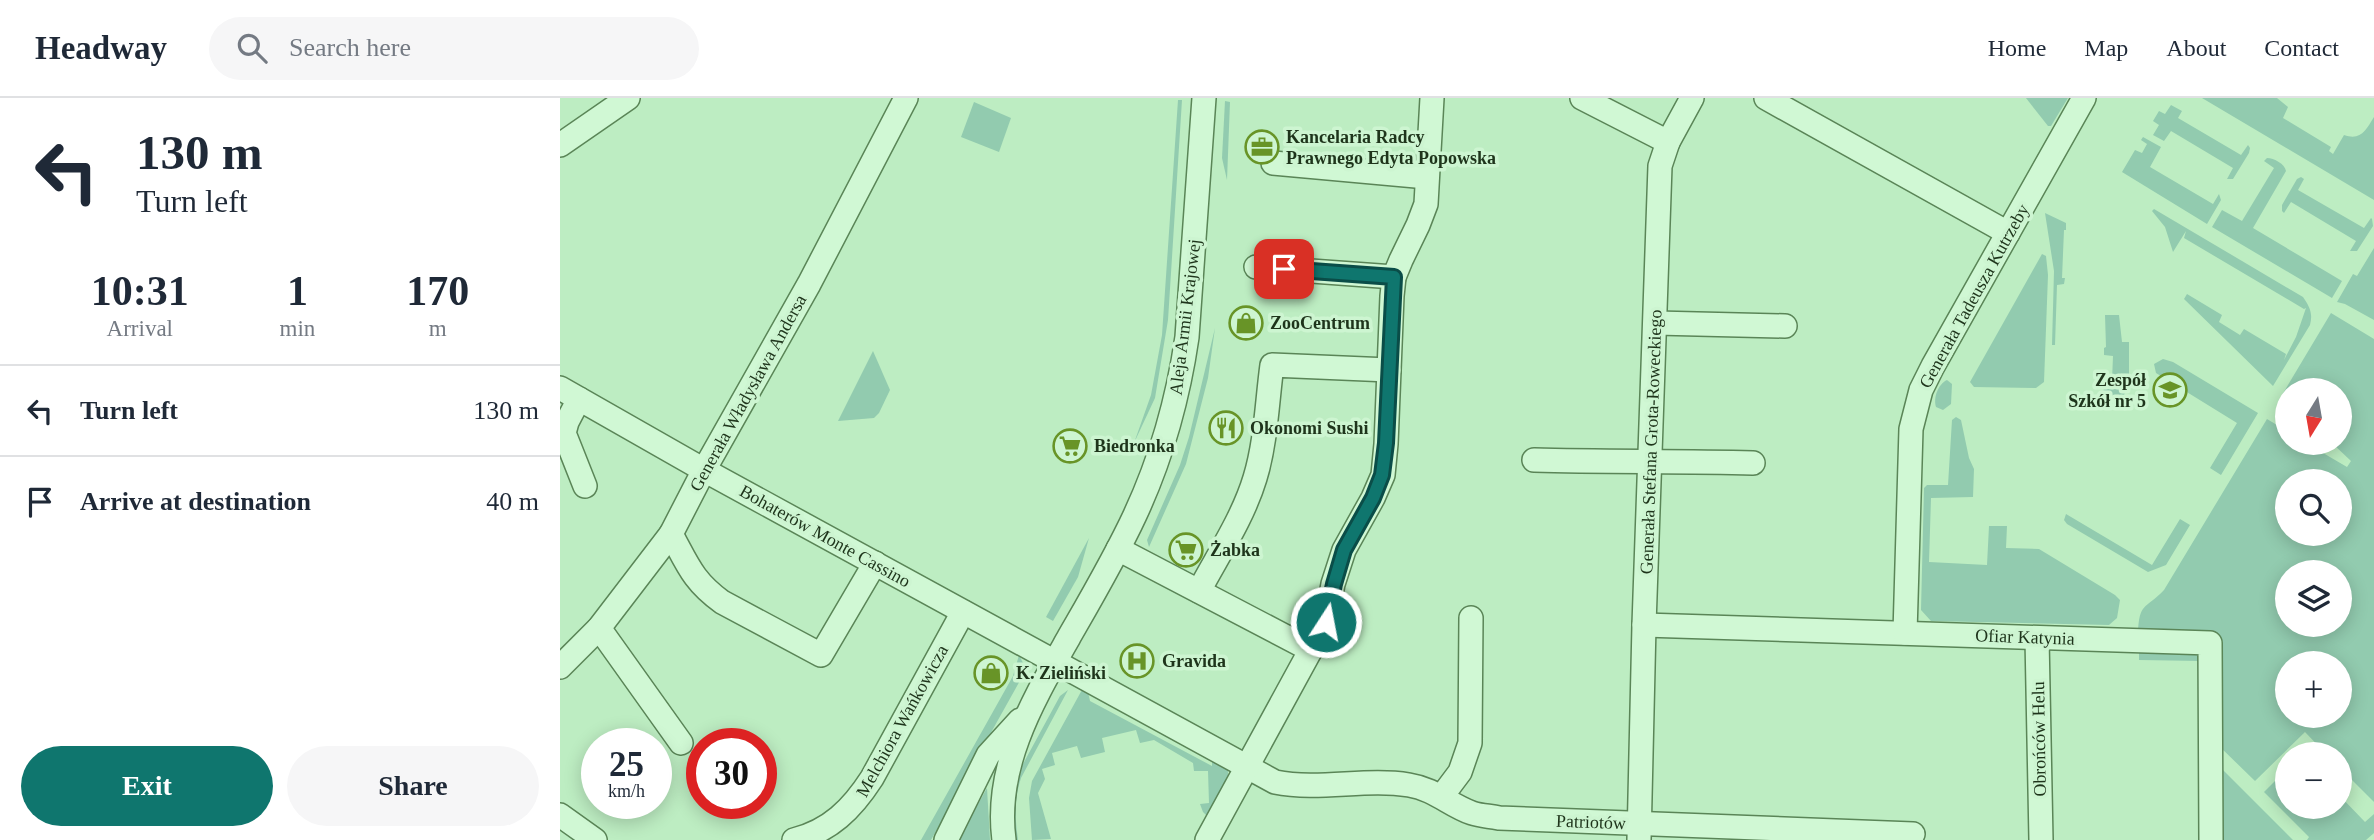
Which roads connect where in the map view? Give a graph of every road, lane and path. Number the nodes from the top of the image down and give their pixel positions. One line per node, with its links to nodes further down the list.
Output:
1 (906, 98): 23 (street, Generała Władysława Andersa)
2 (1204, 98): 26 (street, Aleja Armii Krajowej)
3 (1432, 98): 12 (street)
4 (1582, 98): 9 (street)
5 (1692, 98): 9 (street, Generała Stefana Grota-Roweckiego)
6 (1766, 98): 13 (street)
7 (2084, 98): 13 (street, Generała Tadeusza Kutrzeby)
8 (626, 99): 10 (street)
9 (1668, 142): 16 (street, Generała Stefana Grota-Roweckiego)
10 (560, 145)
11 (1273, 163): 12 (street)
12 (1427, 177): 15 (street)
13 (2008, 233): 33 (street, Generała Tadeusza Kutrzeby)
14 (1256, 268): 15 (street)
15 (1394, 277): 18 (street)
16 (1656, 323): 17 (street); 21 (street, Generała Stefana Grota-Roweckiego)
17 (1784, 326)
18 (1389, 370): 28 (street); 35 (street)
19 (569, 394): 23 (street, Bohaterów Monte Cassino); 24 (street)
20 (1534, 460): 21 (street)
21 (1651, 460): 22 (street); 31 (street, Generała Stefana Grota-Roweckiego)
22 (1753, 464)
23 (704, 470): 25 (street, Generała Władysława Andersa); 27 (street, Bohaterów Monte Cassino)
24 (585, 486)
25 (671, 534): 27 (street); 32 (street, Generała Władysława Andersa)
26 (1118, 549): 28 (street); 36 (street, Aleja Armii Krajowej)
27 (875, 563): 29 (street, Bohaterów Monte Cassino)
28 (1199, 592): 35 (street)
29 (963, 612): 36 (street, Bohaterów Monte Cassino); 46 (street, Melchiora Wańkowicza)
30 (1471, 618): 41 (street)
31 (1644, 625): 33 (street, Ofiar Katynia); 43 (street, Generała Stefana Grota-Roweckiego)
32 (599, 628): 37 (street, Generała Władysława Andersa); 39 (street)
33 (1905, 633): 34 (street, Ofiar Katynia)
34 (2037, 638): 50 (street, Obrońców Helu); 51 (street, Ofiar Katynia)
35 (1311, 650): 40 (street)
36 (1054, 663): 38 (street, Aleja Armii Krajowej); 40 (street, Patriotów)
37 (560, 667)
38 (1027, 712): 47 (street, Aleja Armii Krajowej); 48 (street, Aleja Armii Krajowej)
39 (681, 743)
40 (1246, 767): 41 (street, Patriotów); 49 (street)
41 (1443, 796): 43 (street, Patriotów)
42 (560, 815): 45 (street)
43 (1639, 832): 44 (street, Patriotów)
44 (1913, 834)
45 (594, 840)
46 (794, 840)
47 (946, 840)
48 (1004, 840)
49 (1207, 840)
50 (2041, 840)
51 (2211, 840)

